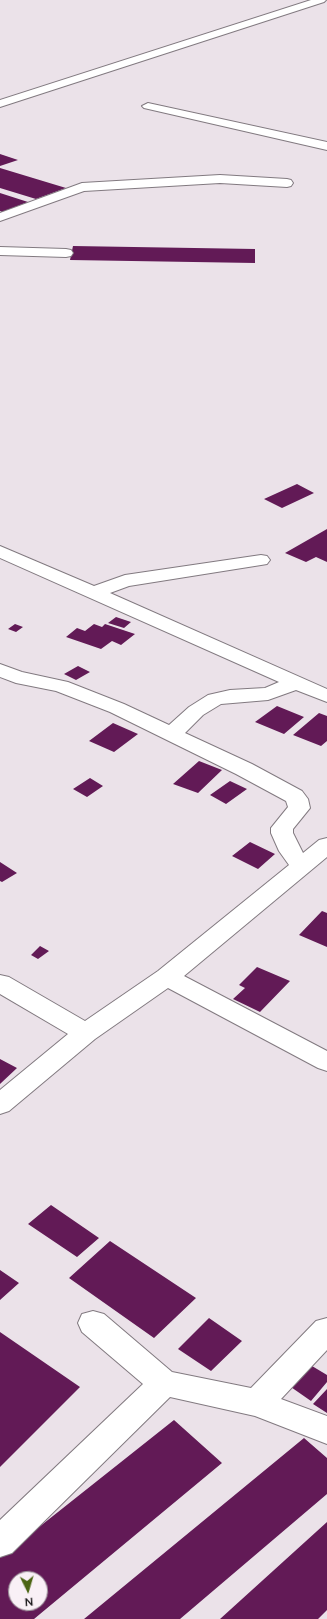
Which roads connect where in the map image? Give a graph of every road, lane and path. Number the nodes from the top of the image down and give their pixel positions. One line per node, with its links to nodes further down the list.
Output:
1 (320, 0): 2 (street)
2 (0, 104)
3 (148, 106): 4 (street)
4 (327, 146)
5 (287, 183): 6 (street)
6 (0, 217)
7 (0, 251): 8 (street)
8 (66, 253)
9 (0, 550): 11 (street)
10 (261, 560): 11 (street)
11 (94, 592): 13 (street)
12 (0, 670): 15 (street)
13 (297, 682): 14 (street); 15 (street)
14 (327, 696)
15 (171, 734): 17 (street)
16 (327, 845): 17 (street)
17 (302, 866): 18 (street)
18 (167, 977): 20 (street); 21 (street)
19 (0, 983): 20 (street)
20 (86, 1033): 22 (street)
21 (327, 1062)
22 (0, 1104)
23 (93, 1323): 25 (street)
24 (327, 1330): 26 (street)
25 (164, 1383): 26 (street); 28 (street)
26 (257, 1403): 27 (street)
27 (327, 1430)
28 (0, 1542)

